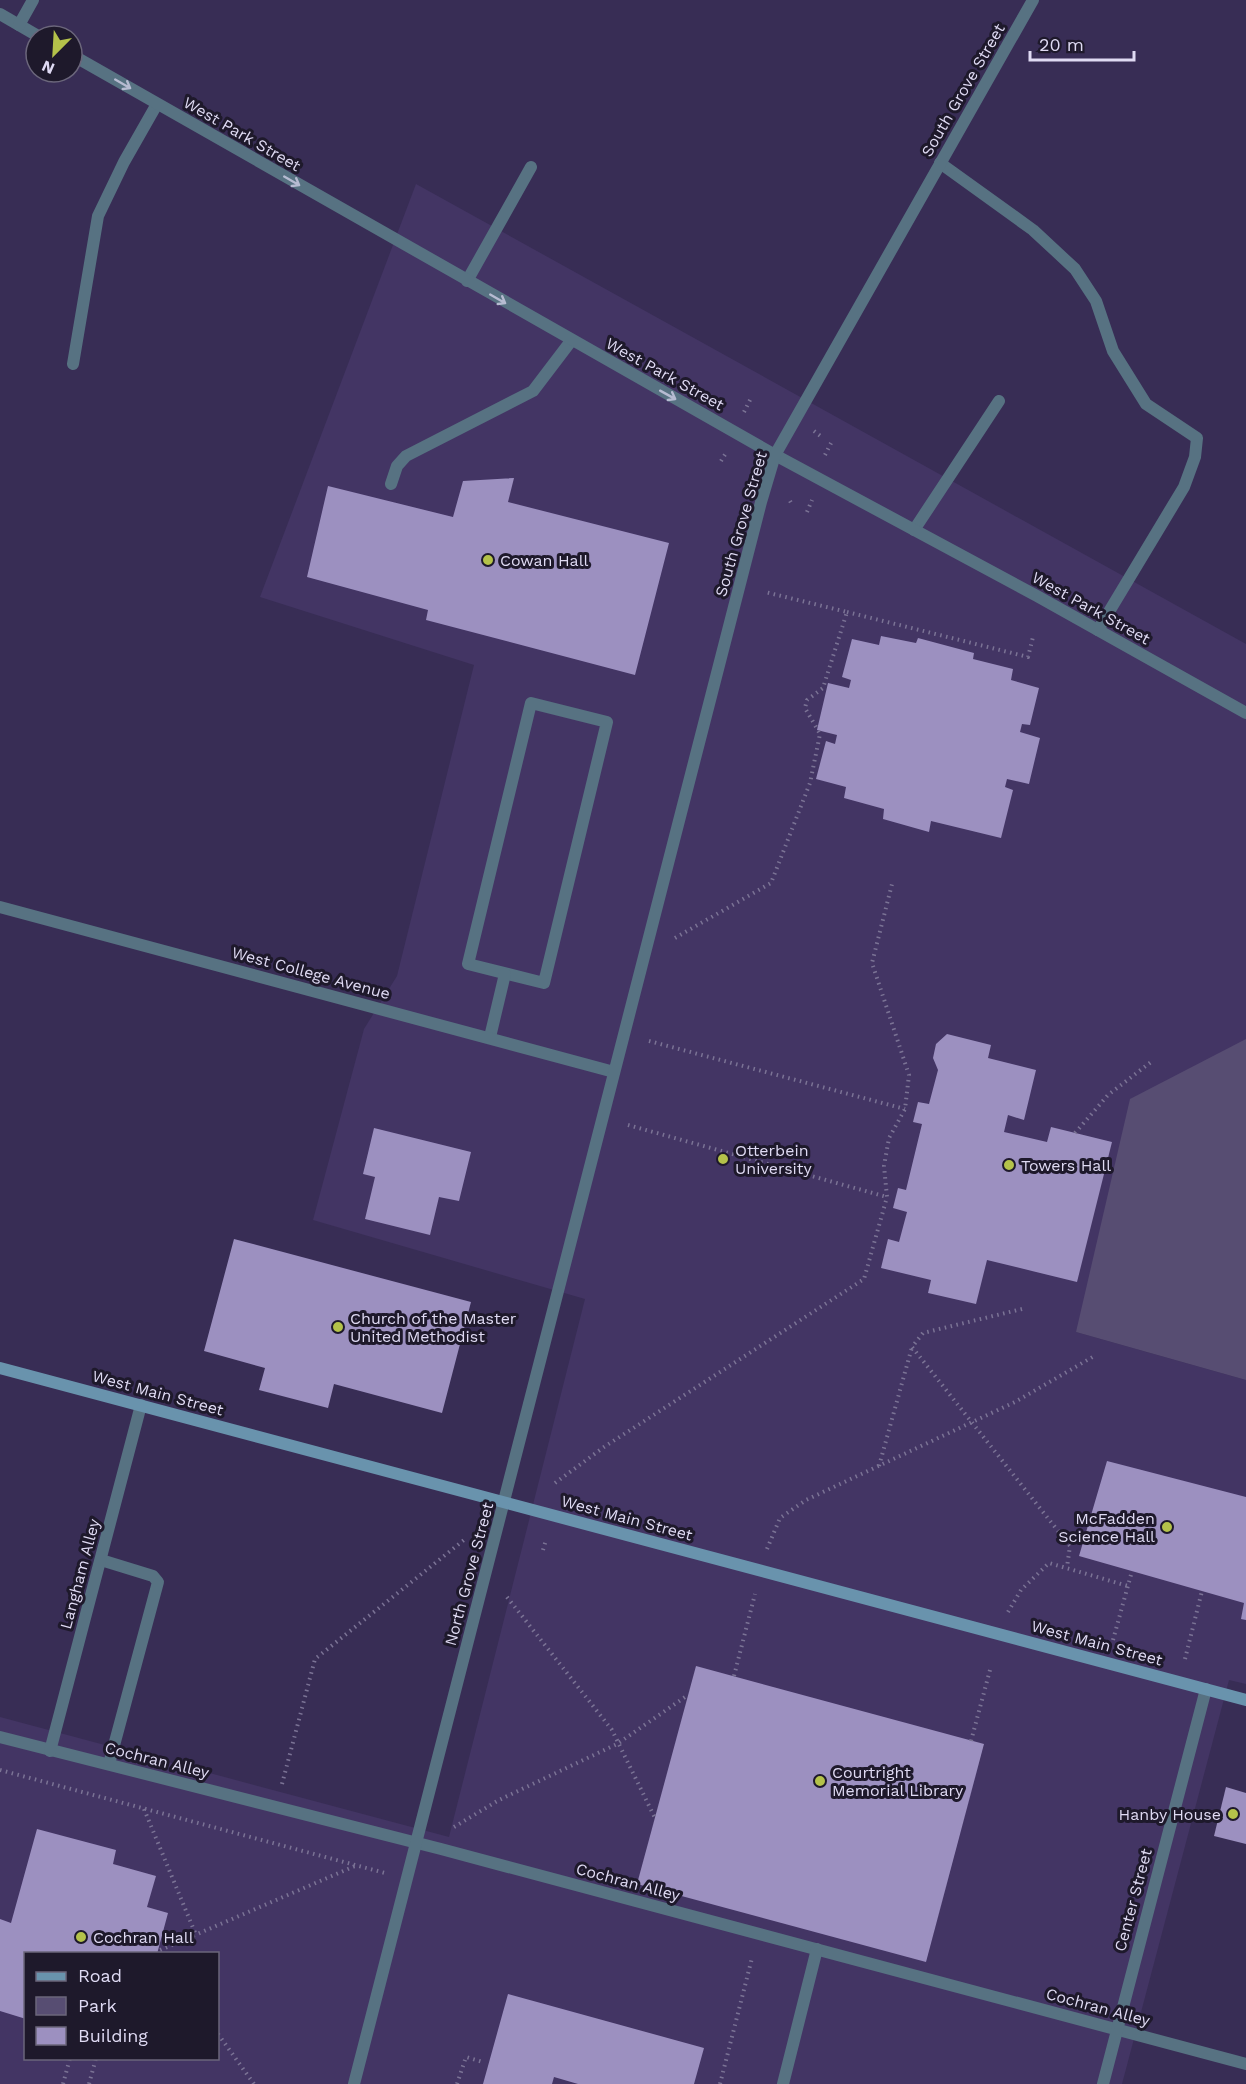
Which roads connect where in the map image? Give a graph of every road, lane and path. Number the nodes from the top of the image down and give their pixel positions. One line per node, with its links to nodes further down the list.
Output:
1 (33, 0): 4 (street)
2 (1033, 0): 8 (street, South Grove Street)
3 (0, 14): 4 (street)
4 (19, 25): 5 (street)
5 (24, 28)
6 (84, 62): 7 (street, West Park Street, one-way to 7)
7 (157, 104): 10 (street, West Park Street, one-way to 10); 12 (street)
8 (940, 164): 17 (street, South Grove Street); 23 (street)
9 (531, 167): 10 (street)
10 (467, 281): 11 (street, West Park Street, one-way to 11)
11 (571, 341): 17 (street, West Park Street, one-way to 17); 19 (street)
12 (73, 364)
13 (751, 398): 15 (path)
14 (999, 401): 20 (street)
15 (742, 415)
16 (831, 443): 18 (path)
17 (776, 455): 20 (street, West Park Street); 33 (street, South Grove Street)
18 (822, 460)
19 (391, 484)
20 (914, 530): 23 (street, West Park Street)
21 (765, 592): 22 (path)
22 (847, 612): 24 (path); 28 (path)
23 (1098, 630): 25 (street, West Park Street)
24 (1033, 636)
25 (1246, 713)
26 (892, 884): 34 (path)
27 (0, 907): 30 (street, West College Avenue)
28 (675, 938)
29 (505, 974): 29 (street); 30 (street)
30 (490, 1037): 33 (street, West College Avenue)
31 (649, 1041): 34 (path)
32 (1151, 1062): 36 (path)
33 (614, 1072): 46 (street, North Grove Street)
34 (905, 1109): 37 (path)
35 (627, 1125): 37 (path)
36 (1075, 1133)
37 (888, 1197): 45 (path)
38 (1023, 1310): 39 (path)
39 (912, 1347): 43 (path); 44 (path)
40 (1096, 1355): 43 (path)
41 (0, 1368): 42 (main road, West Main Street)
42 (141, 1405): 46 (main road, West Main Street); 51 (street, Langham Alley)
43 (973, 1421): 44 (path); 52 (path)
44 (879, 1467): 49 (path)
45 (555, 1483)
46 (505, 1502): 63 (main road, West Main Street); 76 (street, North Grove Street)
47 (464, 1540): 72 (path)
48 (546, 1540): 50 (path)
49 (767, 1548)
50 (543, 1550)
51 (101, 1560): 69 (street, Langham Alley); 70 (street)
52 (1066, 1567): 54 (path); 58 (path)
53 (1132, 1571): 54 (path)
54 (1128, 1586): 59 (path)
55 (1202, 1591): 60 (path)
56 (756, 1594): 62 (path)
57 (507, 1597): 68 (path)
58 (1008, 1612)
59 (1113, 1640)
60 (1185, 1660)
61 (990, 1670): 67 (path)
62 (734, 1676)
63 (1206, 1689): 65 (main road, West Main Street); 83 (street, Center Street)
64 (688, 1695): 68 (path)
65 (1246, 1700)
66 (0, 1737): 69 (street, Cochran Alley)
67 (971, 1741)
68 (617, 1744): 74 (path); 75 (path)
69 (50, 1750): 70 (street, Cochran Alley)
70 (109, 1764): 72 (street, Cochran Alley)
71 (0, 1770): 73 (path)
72 (276, 1807): 76 (street, Cochran Alley)
73 (143, 1808): 77 (path); 79 (path)
74 (655, 1818)
75 (453, 1828)
76 (415, 1843): 80 (street, Cochran Alley); 92 (street, North Grove Street)
77 (356, 1865): 78 (path); 79 (path)
78 (386, 1874)
79 (196, 1935): 81 (path)
80 (817, 1949): 83 (street, Cochran Alley); 95 (street)
81 (159, 1952)
82 (752, 1958): 94 (path)
83 (1116, 2029): 88 (street, Cochran Alley); 96 (street, Center Street)
84 (219, 2035): 91 (path)
85 (69, 2060): 89 (path)
86 (95, 2060): 90 (path)
87 (483, 2062): 93 (path)
88 (1246, 2064)
89 (63, 2084)
90 (88, 2084)
91 (254, 2084)
92 (354, 2084)
93 (457, 2084)
94 (720, 2084)
95 (783, 2084)
96 (1103, 2084)

